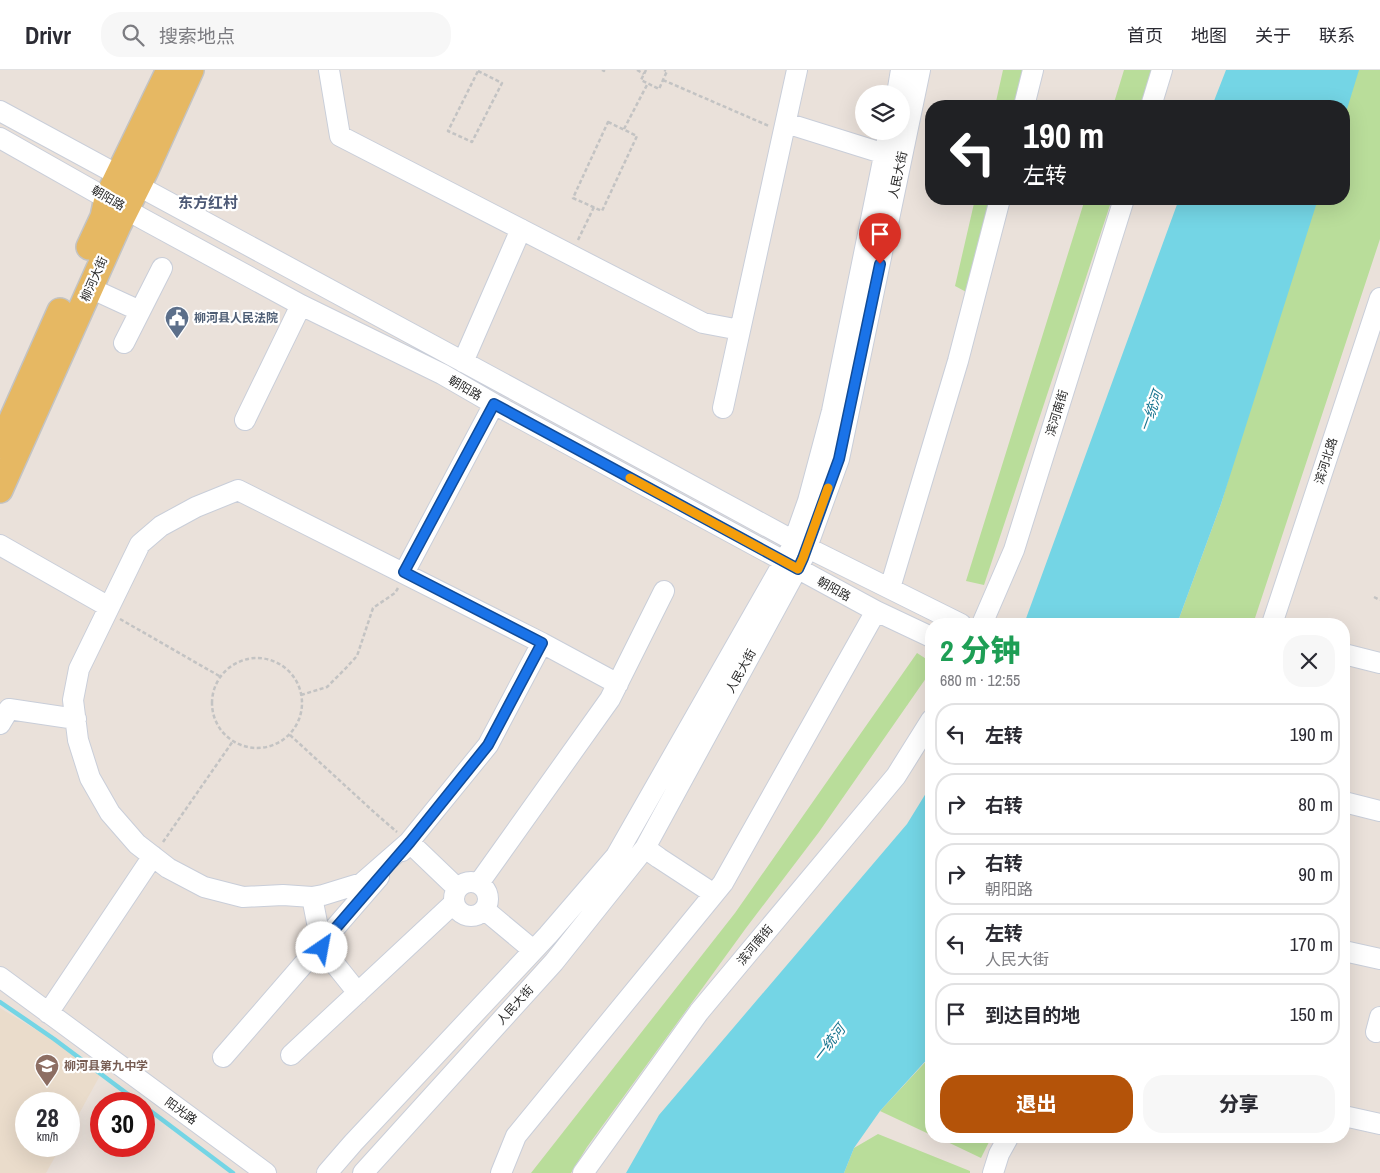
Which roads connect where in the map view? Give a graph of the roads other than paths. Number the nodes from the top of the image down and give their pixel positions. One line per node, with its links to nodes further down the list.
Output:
1 (170, 70): 17 (main road, 柳河大街)
2 (191, 70): 17 (main road, 柳河大街)
3 (329, 70): 21 (street)
4 (797, 70): 13 (street)
5 (901, 70): 9 (street)
6 (920, 70): 36 (street, 人民大街)
7 (1033, 70): 10 (street)
8 (1162, 70): 11 (street)
9 (898, 85)
10 (1026, 100)
11 (1153, 100)
12 (0, 111): 17 (street)
13 (785, 128): 16 (street); 27 (street)
14 (0, 138): 18 (street, 朝阳路)
15 (888, 140): 16 (street, 人民大街)
16 (885, 154): 36 (street, 人民大街)
17 (128, 181): 18 (main road, 柳河大街); 29 (street)
18 (117, 204): 23 (main road, 柳河大街); 25 (street, 朝阳路); 33 (main road, 柳河大街)
19 (998, 205): 39 (street)
20 (1122, 205): 44 (street, 滨河南街)
21 (516, 227): 27 (street); 29 (street)
22 (162, 268): 26 (street)
23 (90, 288): 26 (street); 34 (main road, 柳河大街)
24 (1380, 298): 45 (street, 滨河北路)
25 (301, 305): 30 (street, 朝阳路); 32 (street)
26 (140, 311): 28 (street)
27 (740, 330): 31 (street)
28 (124, 343)
29 (457, 358): 36 (street)
30 (494, 404): 37 (street, 朝阳路); 38 (street)
31 (723, 408)
32 (245, 420)
33 (0, 446)
34 (0, 490)
35 (0, 545): 41 (street)
36 (800, 545): 37 (street, 人民大街); 39 (street)
37 (791, 565): 42 (street, 朝阳路); 57 (street, 人民大街); 66 (street, 人民大街)
38 (404, 572): 41 (street); 47 (street)
39 (890, 588): 43 (street)
40 (664, 591): 50 (street)
41 (108, 609): 51 (street)
42 (876, 612): 46 (street, 朝阳路); 61 (street)
43 (949, 618)
44 (985, 618)
45 (1274, 618)
46 (925, 634)
47 (542, 643): 50 (street); 56 (street)
48 (1350, 656): 49 (street)
49 (1380, 663)
50 (618, 684): 60 (street)
51 (76, 719): 52 (street); 58 (street)
52 (0, 724)
53 (925, 730): 81 (street, 滨河南街)
54 (1350, 804): 55 (street)
55 (1380, 811)
56 (410, 842): 59 (street); 62 (street)
57 (645, 848): 61 (street); 79 (street, 人民大街)
58 (153, 856): 63 (street); 71 (street)
59 (369, 882): 63 (street); 65 (street)
60 (479, 883): 62 (street); 64 (street)
61 (714, 894): 80 (street)
62 (456, 895): 64 (street); 70 (street)
63 (312, 897): 65 (street)
64 (485, 910): 66 (street)
65 (322, 944): 70 (street); 73 (street)
66 (533, 950): 78 (street, 人民大街)
67 (1350, 952): 68 (street)
68 (1380, 959)
69 (0, 978): 71 (street, 阳光路)
70 (358, 993): 72 (street)
71 (48, 1013): 77 (street, 阳光路)
72 (291, 1055)
73 (223, 1058)
74 (1350, 1117): 75 (street)
75 (1380, 1124)
76 (1005, 1143): 82 (street)
77 (266, 1173)
78 (327, 1173)
79 (363, 1173)
80 (501, 1173)
81 (583, 1173)
82 (993, 1173)

